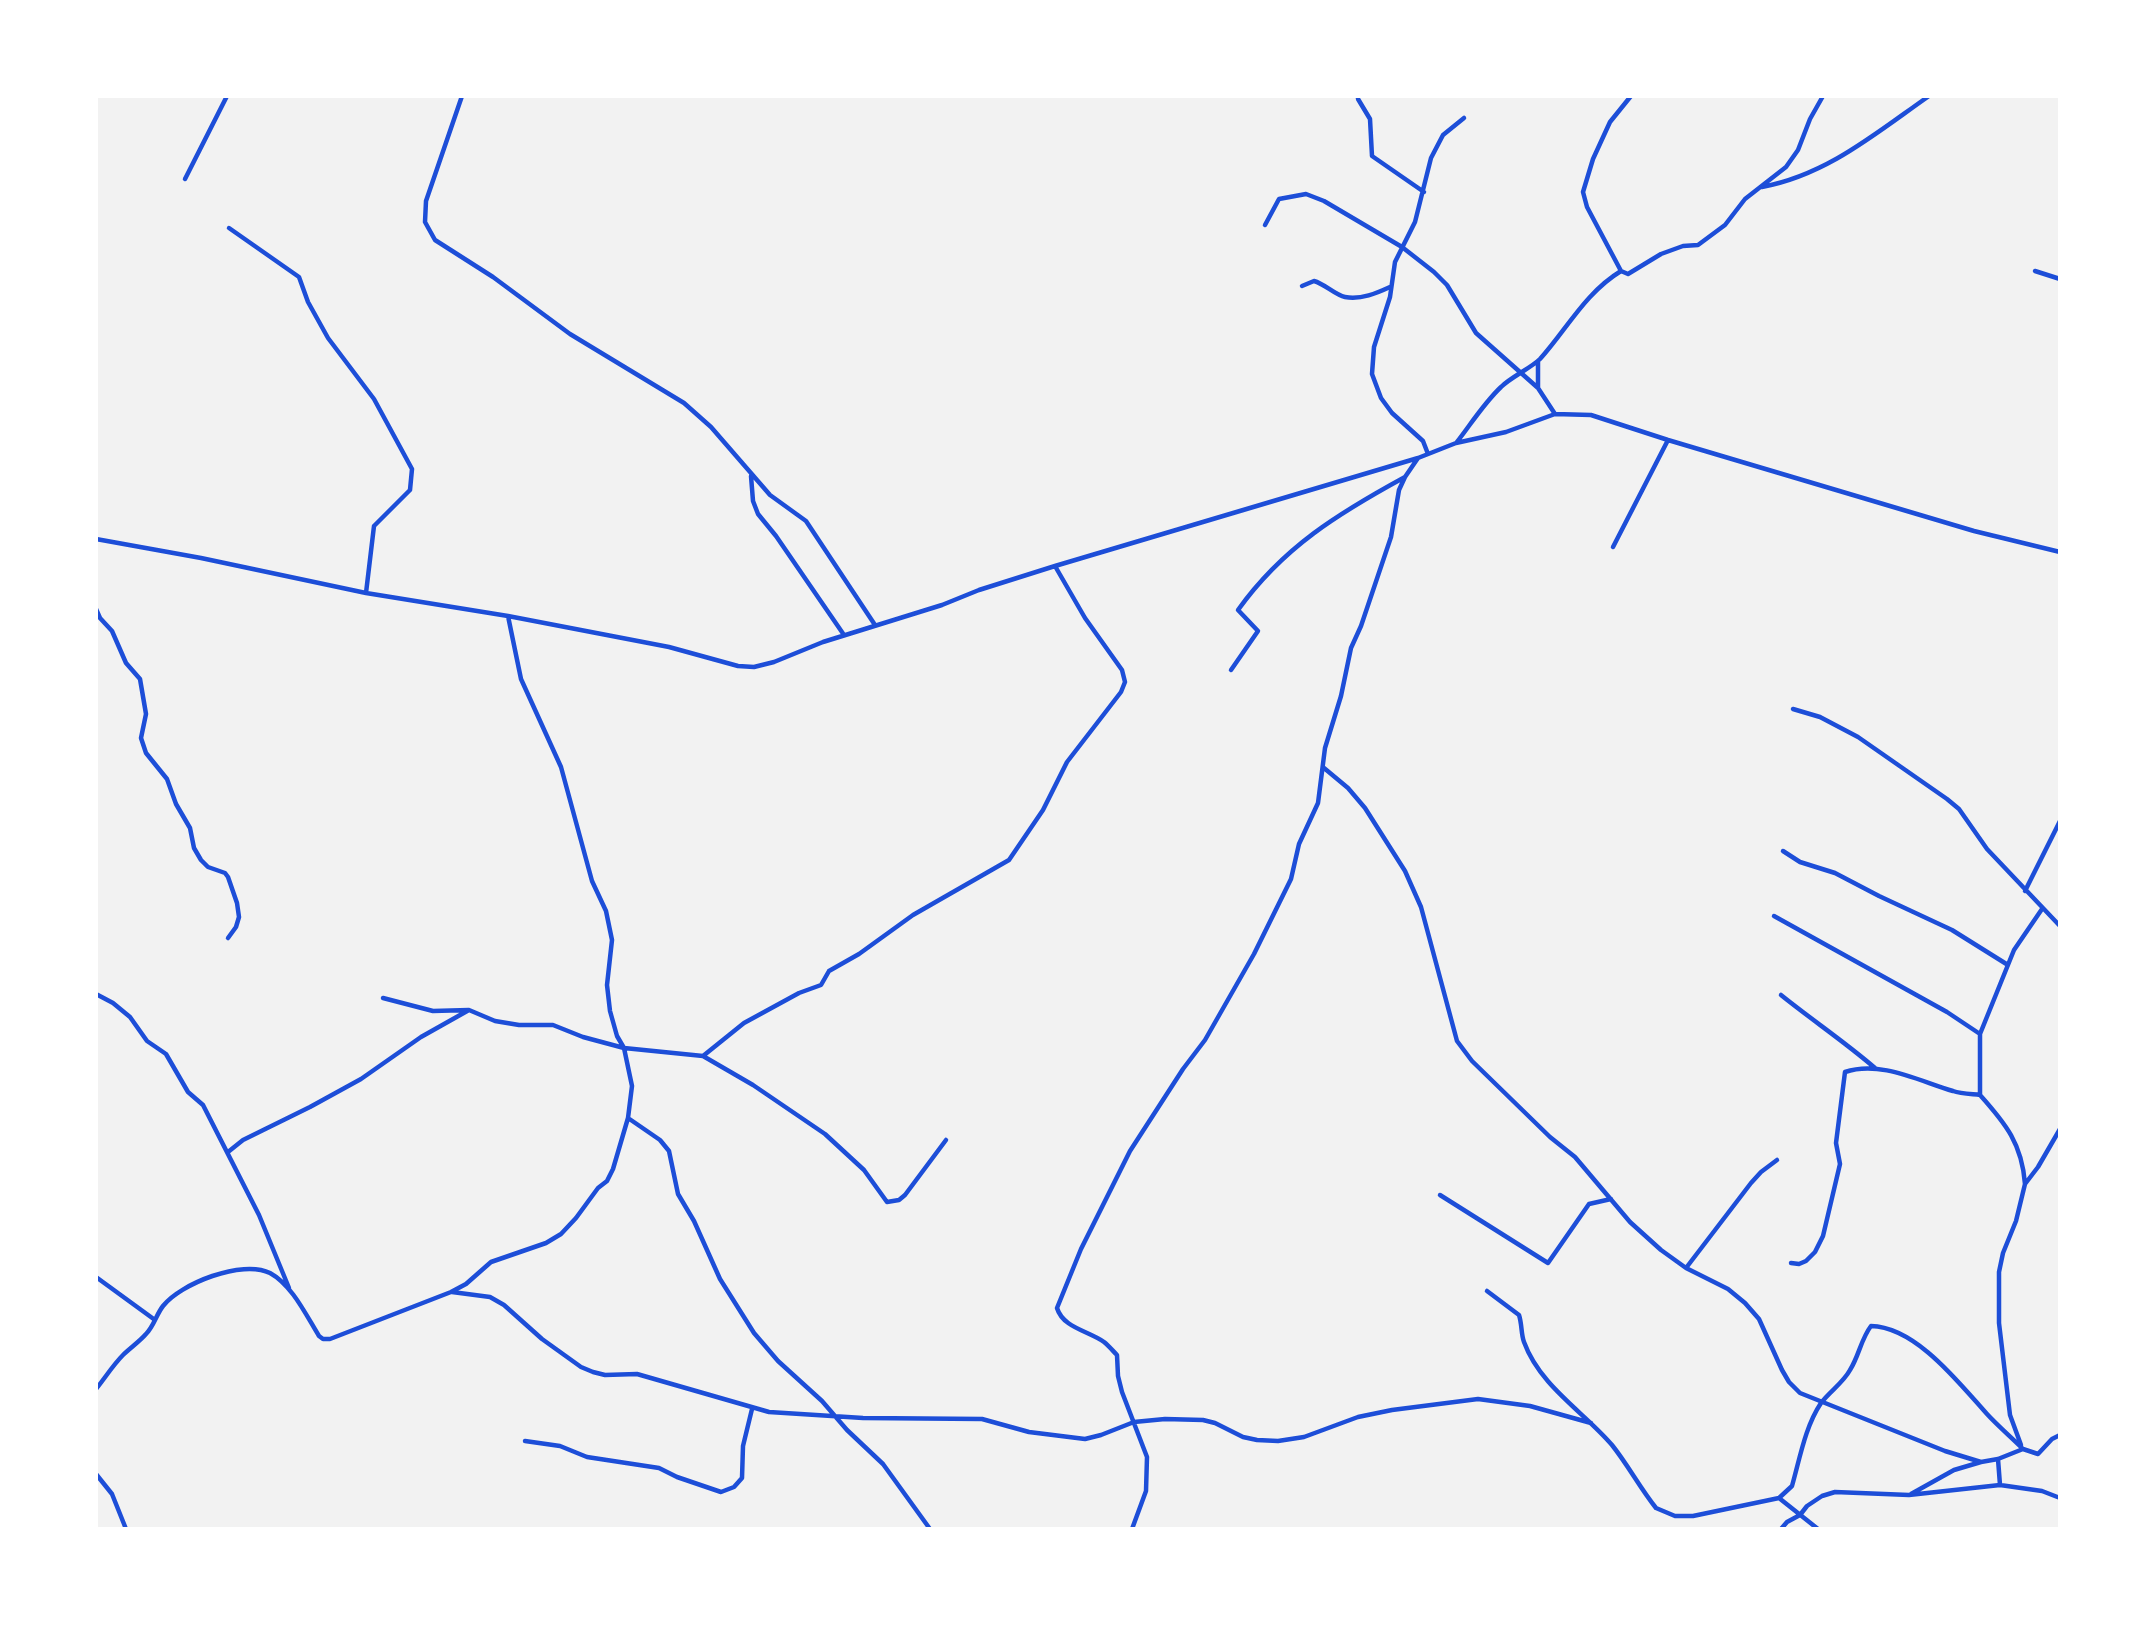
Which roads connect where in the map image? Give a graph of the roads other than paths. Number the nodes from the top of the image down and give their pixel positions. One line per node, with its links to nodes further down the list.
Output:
1 (227, 96): 8 (street)
2 (463, 96): 27 (street)
3 (1631, 96): 14 (street)
4 (1824, 96): 9 (street)
5 (1929, 96): 9 (street)
6 (1358, 99): 10 (street)
7 (1465, 118): 10 (street)
8 (186, 178)
9 (1762, 187): 14 (street)
10 (1424, 192): 13 (street)
11 (1265, 225): 13 (street)
12 (229, 228): 33 (street)
13 (1402, 247): 18 (street); 20 (street)
14 (1621, 271): 19 (street)
15 (2035, 271): 16 (street)
16 (2060, 279)
17 (1302, 286): 18 (street)
18 (1391, 287): 25 (street)
19 (1538, 361): 20 (street); 21 (street)
20 (1522, 373): 21 (street); 24 (street)
21 (1538, 388): 22 (street)
22 (1555, 414): 23 (street); 24 (street)
23 (1668, 440): 30 (street); 31 (street)
24 (1456, 443): 25 (street)
25 (1427, 454): 26 (street)
26 (1418, 458): 28 (street); 32 (street)
27 (751, 475): 36 (street); 37 (street)
28 (1405, 477): 38 (street); 40 (street)
29 (96, 539): 33 (street)
30 (1613, 547)
31 (2060, 552)
32 (1055, 566): 36 (street); 55 (street)
33 (366, 593): 35 (street)
34 (96, 609): 47 (street)
35 (508, 616): 37 (street); 54 (street)
36 (875, 625): 37 (street)
37 (844, 635)
38 (1231, 670)
39 (1793, 709): 43 (street)
40 (1324, 768): 65 (street); 77 (street)
41 (2060, 821): 43 (street)
42 (1783, 851): 48 (street)
43 (2025, 891): 44 (street)
44 (2042, 909): 46 (street); 48 (street)
45 (1774, 916): 53 (street)
46 (2060, 926)
47 (228, 938)
48 (2008, 965): 53 (street)
49 (96, 994): 61 (street)
50 (1781, 995): 56 (street)
51 (383, 998): 52 (street)
52 (469, 1010): 54 (street); 61 (street)
53 (1980, 1034): 57 (street)
54 (624, 1048): 55 (street); 58 (street)
55 (703, 1056): 60 (street)
56 (1875, 1069): 57 (street); 66 (street)
57 (1980, 1095): 63 (street)
58 (628, 1118): 71 (street); 76 (street)
59 (2060, 1129): 63 (street)
60 (946, 1140)
61 (228, 1153): 69 (street)
62 (1777, 1160): 67 (street)
63 (2025, 1184): 81 (street)
64 (1440, 1195): 65 (street)
65 (1611, 1199): 67 (street)
66 (1791, 1263)
67 (1686, 1268): 74 (street)
68 (96, 1277): 72 (street)
69 (289, 1291): 71 (street); 72 (street)
70 (1487, 1291): 78 (street)
71 (451, 1292): 75 (street)
72 (155, 1320): 73 (street)
73 (96, 1389)
74 (1822, 1402): 81 (street); 83 (street); 87 (street)
75 (752, 1409): 76 (street); 80 (street)
76 (836, 1416): 77 (street); 91 (street)
77 (1134, 1422): 78 (street); 92 (street)
78 (1591, 1423): 87 (street)
79 (2060, 1435): 81 (street)
80 (525, 1441)
81 (2023, 1449): 82 (street)
82 (1998, 1459): 83 (street); 85 (street)
83 (1981, 1462): 86 (street)
84 (96, 1474): 90 (street)
85 (2000, 1485): 86 (street); 88 (street)
86 (1909, 1495): 89 (street)
87 (1779, 1498): 89 (street)
88 (2060, 1498)
89 (1800, 1515): 93 (street); 94 (street)
90 (126, 1529)
91 (930, 1529)
92 (1132, 1529)
93 (1781, 1529)
94 (1818, 1529)

